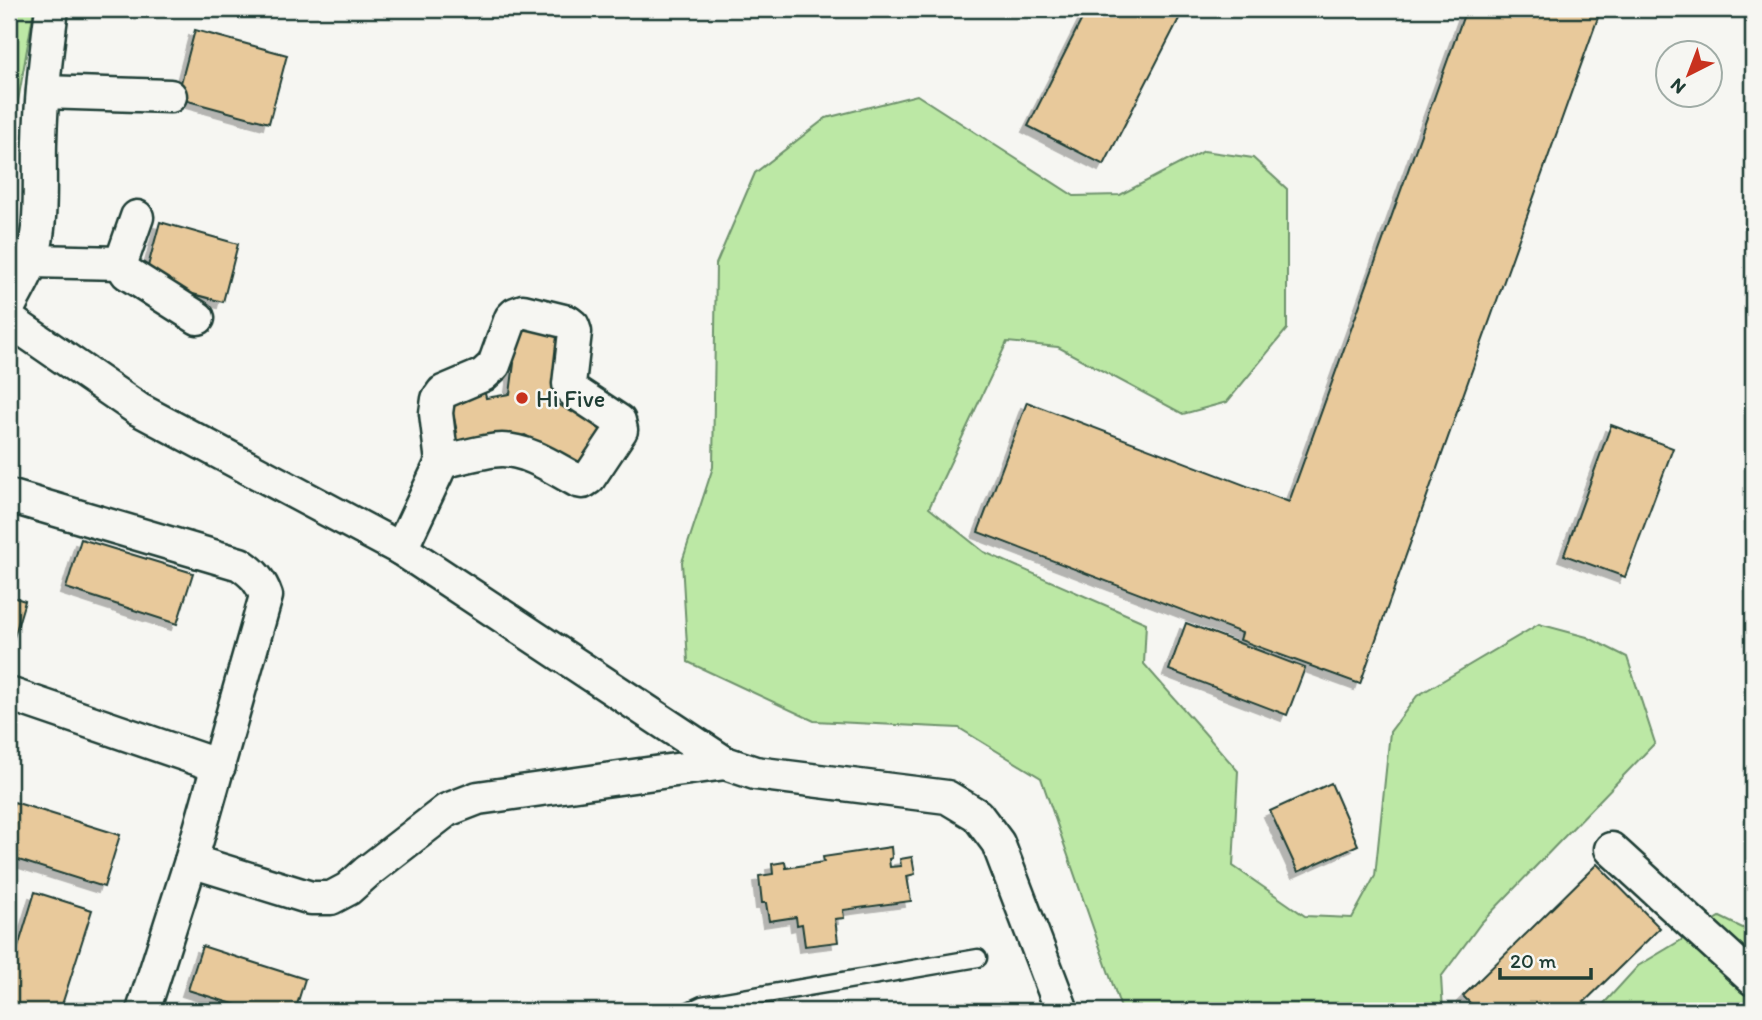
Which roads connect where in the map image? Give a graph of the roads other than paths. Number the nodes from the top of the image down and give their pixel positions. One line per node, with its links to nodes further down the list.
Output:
1 (52, 9): 2 (street)
2 (43, 92): 3 (street); 5 (street)
3 (170, 96)
4 (137, 217): 6 (street)
5 (32, 261): 6 (street); 7 (street)
6 (121, 263): 8 (street)
7 (9, 307)
8 (198, 318)
9 (9, 320): 12 (street)
10 (442, 462): 10 (street); 12 (street)
11 (9, 496): 15 (street)
12 (401, 549): 14 (street)
13 (9, 694): 15 (street)
14 (725, 763): 17 (street); 22 (street)
15 (219, 766): 17 (street)
16 (1611, 849): 19 (street)
17 (191, 861): 20 (street)
18 (978, 958): 21 (lane)
19 (1753, 979)
20 (143, 1011)
21 (689, 1011)
22 (1062, 1011)

